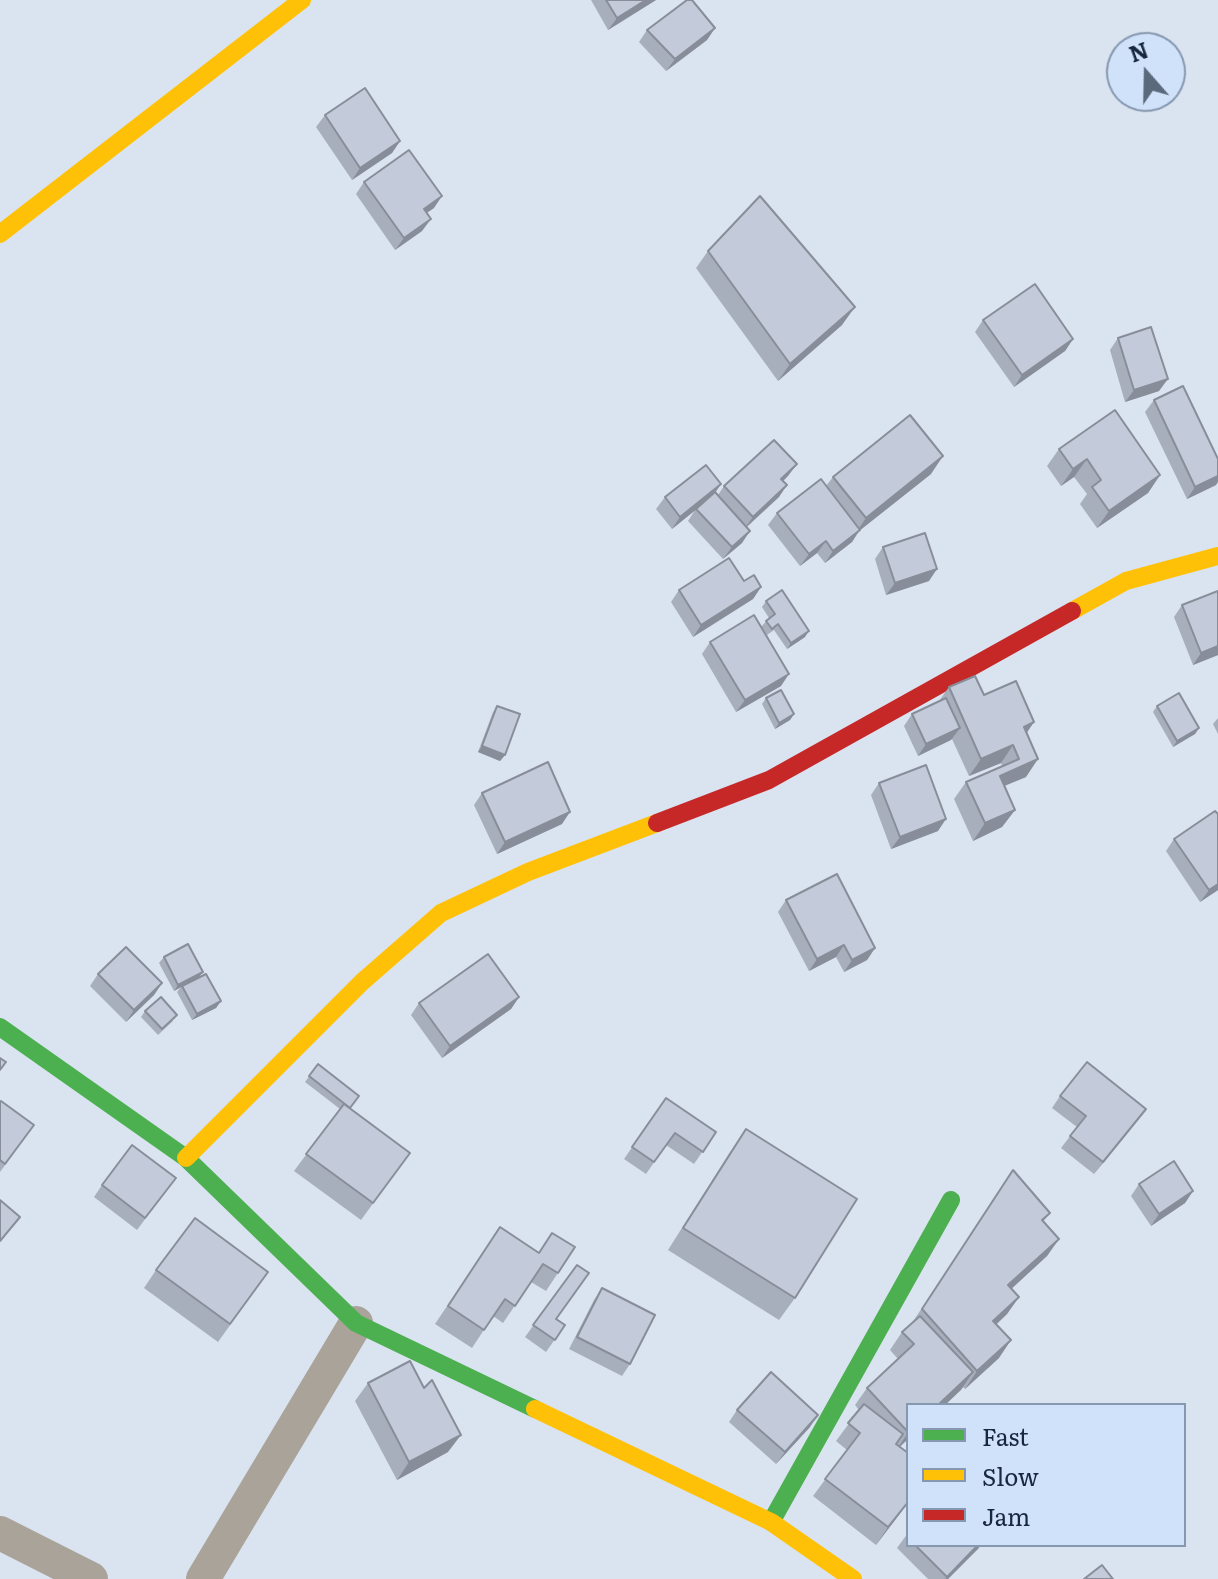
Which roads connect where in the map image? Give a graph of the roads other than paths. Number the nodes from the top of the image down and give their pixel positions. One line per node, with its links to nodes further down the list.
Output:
1 (302, 0): 2 (street)
2 (0, 234)
3 (1218, 556): 5 (street)
4 (0, 1027): 5 (street)
5 (186, 1158): 7 (street)
6 (951, 1200): 8 (street)
7 (356, 1323): 8 (street); 11 (street)
8 (771, 1522): 12 (street)
9 (0, 1533): 10 (street)
10 (91, 1579)
11 (203, 1579)
12 (853, 1579)

